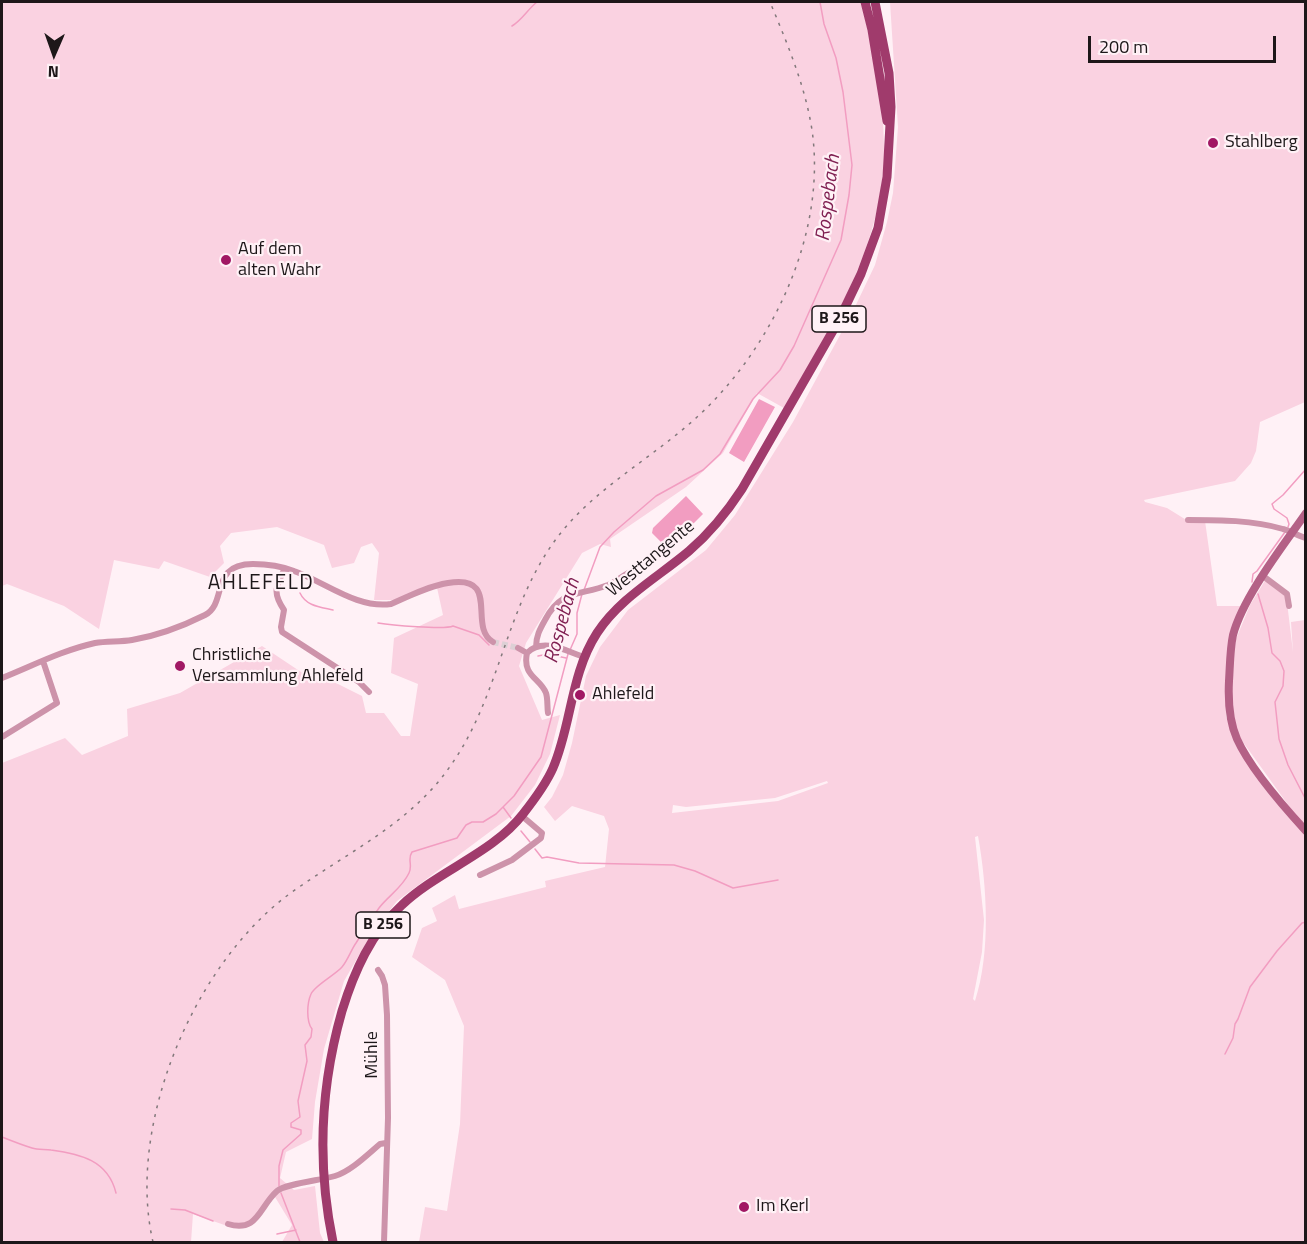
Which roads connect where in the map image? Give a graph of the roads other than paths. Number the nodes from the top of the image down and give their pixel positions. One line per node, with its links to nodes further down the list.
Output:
1 (865, 2): 3 (main road, Westtangente / B 256)
2 (875, 2): 3 (main road, Westtangente / B 256)
3 (889, 132): 16 (main road, Westtangente / B 256)
4 (1305, 513): 6 (main road)
5 (1188, 520): 6 (street)
6 (1292, 533): 7 (street); 10 (main road)
7 (1305, 538)
8 (285, 568): 12 (street); 17 (street); 19 (street)
9 (628, 573): 13 (street)
10 (1263, 576): 11 (street); 23 (main road)
11 (1289, 606)
12 (493, 642)
13 (536, 647): 15 (street); 16 (street)
14 (518, 648): 15 (street)
15 (527, 653): 20 (street)
16 (584, 657): 22 (main road, Westtangente / B 256)
17 (43, 661): 18 (street); 21 (street)
18 (2, 678)
19 (369, 692)
20 (548, 713)
21 (2, 737)
22 (522, 816): 24 (street); 27 (main road, Westtangente / B 256)
23 (1305, 831)
24 (480, 875)
25 (378, 970): 26 (street, Mühle)
26 (386, 1143): 27 (street); 30 (street, Mühle)
27 (323, 1179): 28 (street); 29 (main road, Westtangente / B 256)
28 (228, 1224)
29 (333, 1242)
30 (384, 1242)

